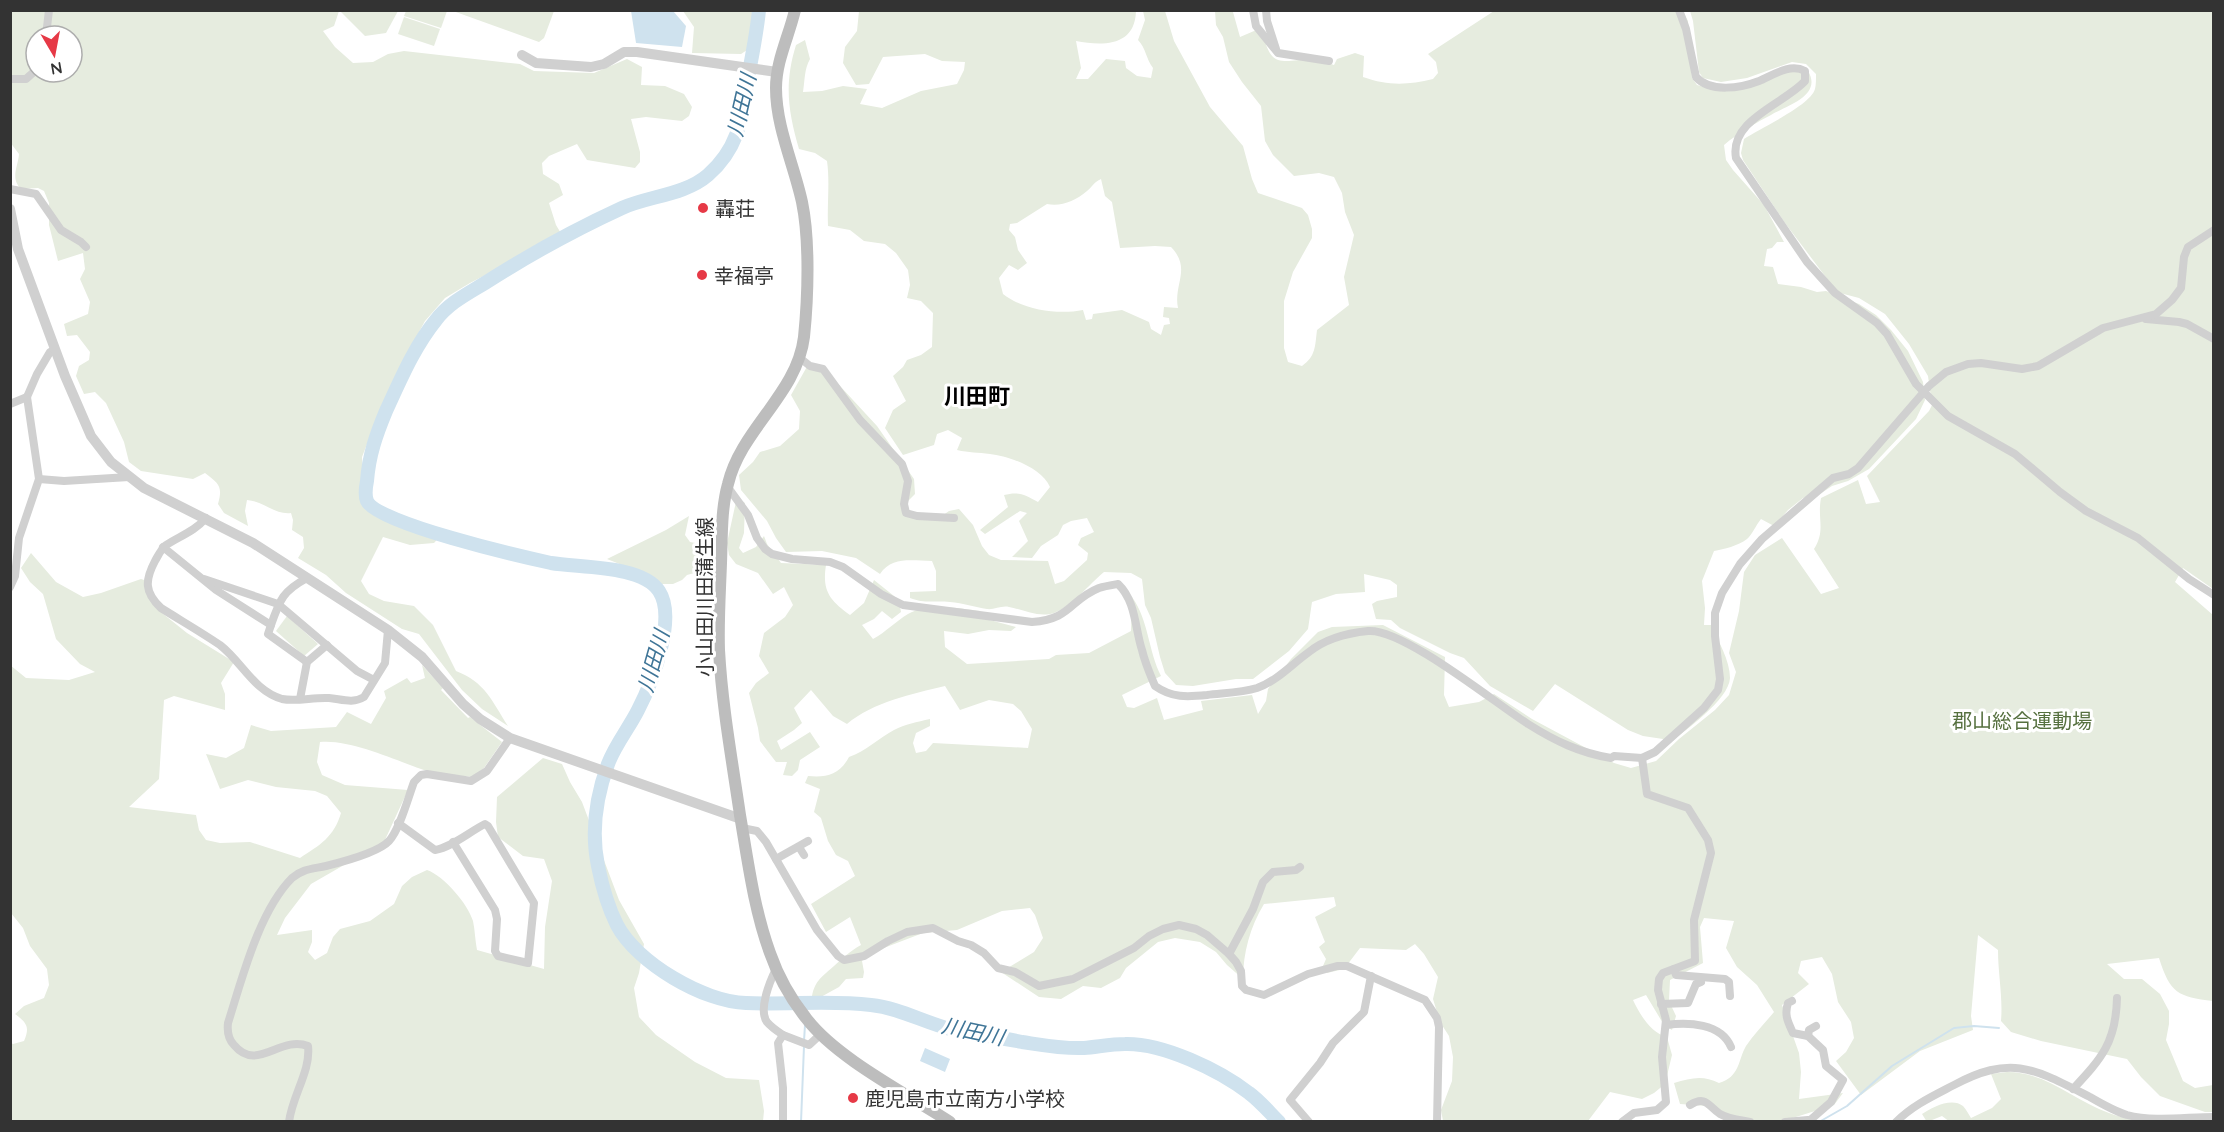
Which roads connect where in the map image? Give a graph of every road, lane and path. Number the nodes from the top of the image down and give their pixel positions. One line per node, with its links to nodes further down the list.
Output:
1 (795, 10): 8 (main road, 小山田川田蒲生線)
2 (1253, 10): 5 (street)
3 (1266, 10): 5 (street)
4 (1679, 10): 17 (street)
5 (1278, 53): 7 (street)
6 (522, 55): 8 (street)
7 (1329, 61)
8 (773, 72): 16 (main road, 小山田川田蒲生線)
9 (10, 189): 12 (street)
10 (10, 209): 15 (street)
11 (2214, 230): 13 (street)
12 (86, 247)
13 (2140, 319): 14 (street); 17 (street)
14 (2214, 339)
15 (56, 350): 18 (street); 20 (street)
16 (800, 358): 22 (main road, 小山田川田蒲生線); 24 (street)
17 (1924, 392): 29 (street); 38 (street)
18 (27, 397): 19 (street); 21 (street)
19 (10, 404)
20 (129, 477): 21 (street); 23 (street)
21 (39, 479): 28 (street)
22 (727, 486): 38 (street); 40 (main road, 小山田川田蒲生線)
23 (206, 518): 25 (street); 26 (street)
24 (954, 518)
25 (163, 547): 27 (street); 36 (street)
26 (307, 578): 30 (street); 32 (street)
27 (204, 579): 30 (street); 31 (street)
28 (10, 587)
29 (2214, 595)
30 (278, 604): 31 (street); 33 (street)
31 (271, 625): 34 (street)
32 (388, 630): 35 (street); 37 (street)
33 (327, 645): 34 (street); 35 (street)
34 (307, 662): 36 (street)
35 (374, 680): 36 (street)
36 (300, 699)
37 (510, 738): 39 (street); 40 (street)
38 (1642, 758): 49 (street)
39 (398, 823): 42 (street); 66 (street)
40 (742, 823): 45 (street); 48 (main road, 小山田川田蒲生線)
41 (808, 841): 43 (street)
42 (453, 842): 42 (street)
43 (799, 847): 44 (street); 45 (street)
44 (804, 855)
45 (776, 859): 47 (street)
46 (1300, 867): 47 (street)
47 (1228, 954): 50 (street)
48 (776, 969): 58 (main road, 小山田川田蒲生線); 59 (street)
49 (1674, 969): 52 (street); 55 (street)
50 (1371, 976): 69 (street); 70 (street)
51 (1701, 982): 55 (street)
52 (1730, 996)
53 (2117, 998): 62 (street)
54 (1792, 1001): 60 (street)
55 (1661, 1004): 56 (street)
56 (1666, 1025): 61 (street); 71 (street)
57 (1816, 1026): 60 (street)
58 (821, 1034): 59 (street); 68 (main road, 小山田川田蒲生線)
59 (783, 1035): 67 (street)
60 (1808, 1036): 65 (street)
61 (1731, 1047)
62 (2073, 1089): 64 (street); 74 (street)
63 (1690, 1105): 72 (street)
64 (2214, 1117)
65 (1808, 1121): 73 (street)
66 (289, 1122)
67 (783, 1122)
68 (951, 1122)
69 (1309, 1122)
70 (1437, 1122)
71 (1622, 1122)
72 (1750, 1122)
73 (1785, 1122)
74 (1896, 1122)

